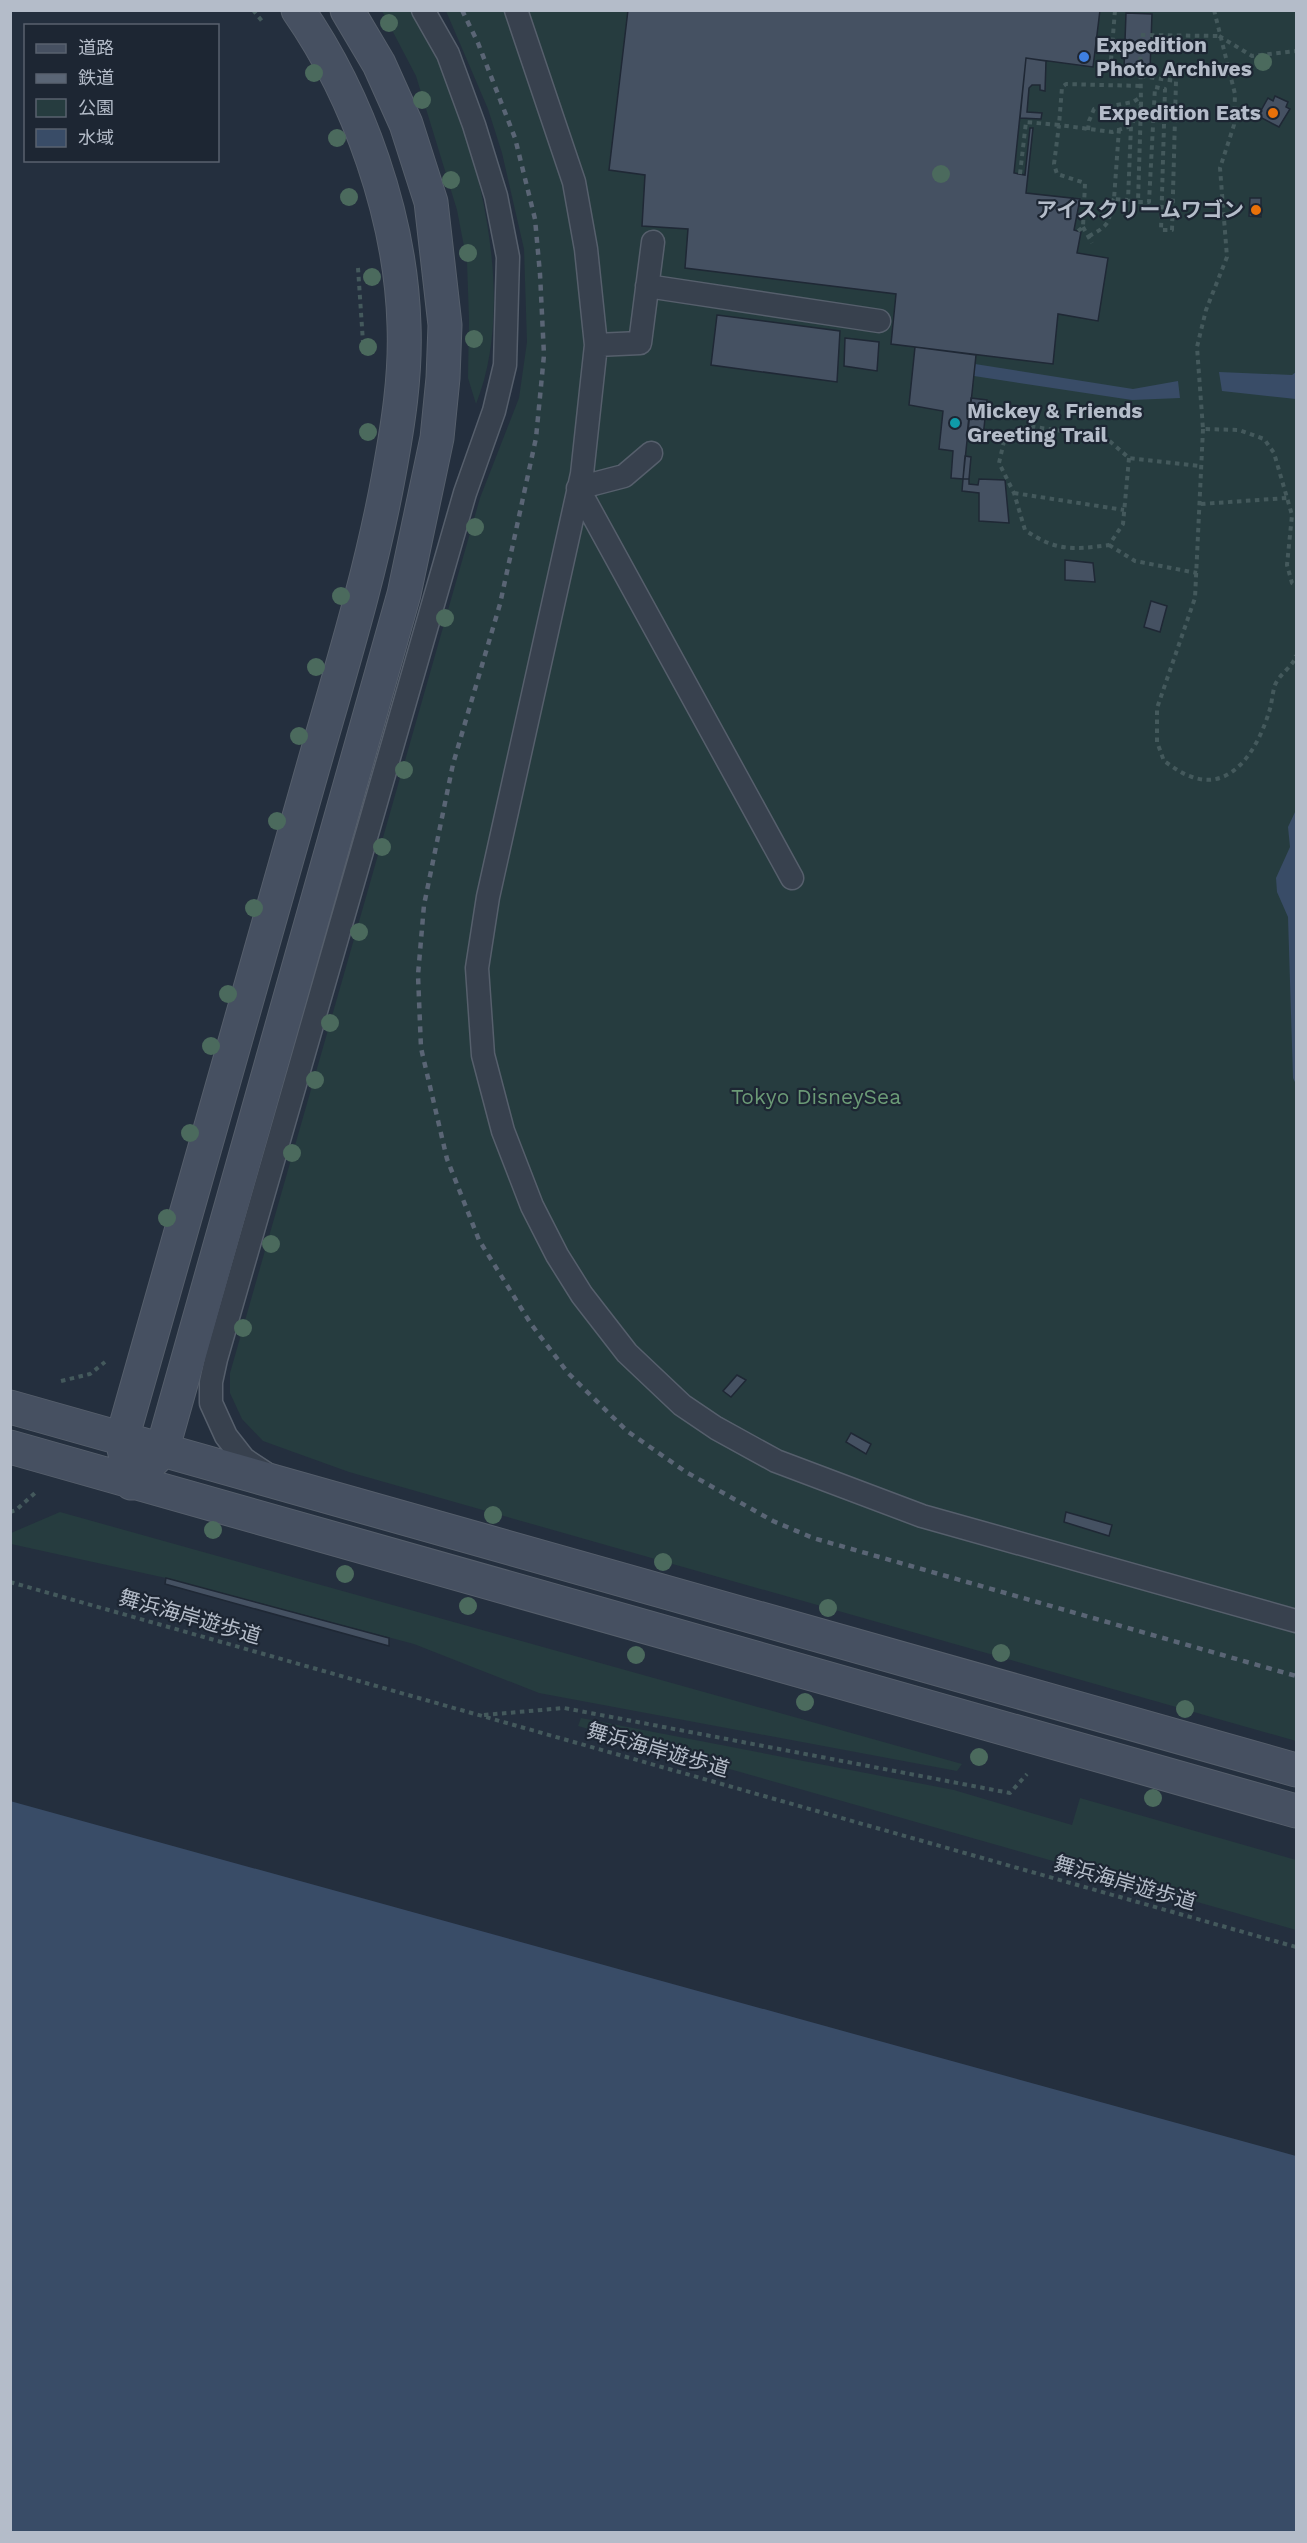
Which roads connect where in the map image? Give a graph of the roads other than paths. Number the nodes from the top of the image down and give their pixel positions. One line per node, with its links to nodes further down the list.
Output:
1 (298, 10): 13 (street)
2 (347, 10): 15 (street)
3 (423, 10): 17 (lane)
4 (516, 10): 8 (lane)
5 (652, 242): 6 (lane)
6 (647, 286): 7 (lane); 8 (lane)
7 (879, 321)
8 (596, 345): 10 (lane)
9 (651, 453): 10 (lane)
10 (578, 488): 11 (lane); 18 (lane)
11 (792, 878)
12 (10, 1407): 13 (street)
13 (122, 1439): 15 (street); 16 (street)
14 (10, 1447): 16 (street)
15 (162, 1451): 16 (street); 17 (street)
16 (131, 1483): 20 (street)
17 (283, 1485): 19 (street)
18 (1296, 1622)
19 (1296, 1770)
20 (1296, 1811)

